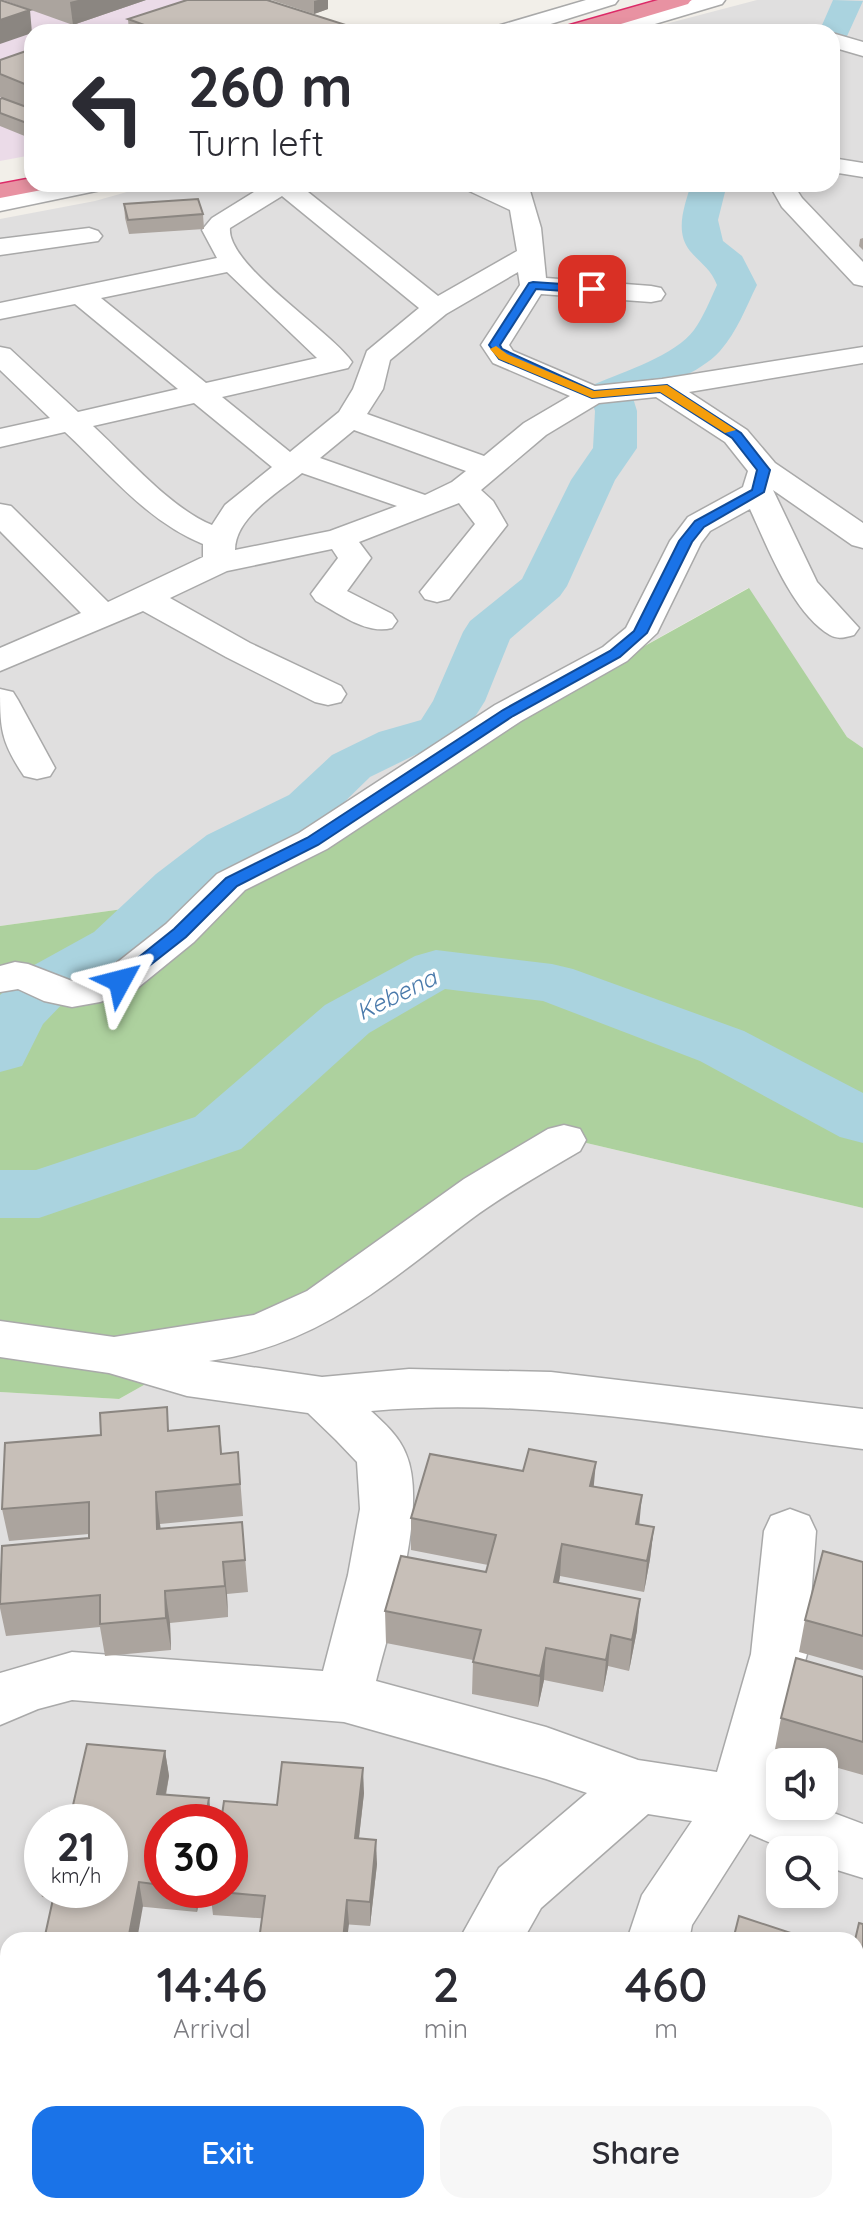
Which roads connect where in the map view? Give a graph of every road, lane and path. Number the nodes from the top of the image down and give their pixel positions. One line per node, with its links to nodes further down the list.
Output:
1 (539, 0): 6 (street)
2 (608, 0): 6 (street)
3 (643, 0): 7 (highway)
4 (715, 0): 5 (street)
5 (676, 6): 6 (highway); 8 (street); 9 (street)
6 (570, 21)
7 (564, 24)
8 (627, 24)
9 (706, 24)
10 (840, 166): 12 (street)
11 (24, 168): 13 (street)
12 (863, 170)
13 (0, 172)
14 (24, 176): 15 (highway)
15 (0, 180)
16 (24, 187): 17 (highway)
17 (0, 191)
18 (56, 192): 23 (street)
19 (272, 192): 27 (street)
20 (294, 192): 33 (street)
21 (785, 192): 28 (street)
22 (518, 195): 26 (street)
23 (0, 203)
24 (89, 236): 25 (street)
25 (0, 247)
26 (530, 254): 29 (street); 33 (street)
27 (232, 263): 31 (street); 37 (street)
28 (863, 278)
29 (533, 285): 30 (street); 40 (street)
30 (651, 294)
31 (81, 295): 32 (street); 39 (street)
32 (3, 307)
33 (436, 308): 36 (street)
34 (0, 355): 42 (street)
35 (863, 355): 38 (street)
36 (377, 357): 37 (street); 41 (street)
37 (338, 362): 39 (street)
38 (662, 388): 40 (street); 46 (street)
39 (196, 393): 42 (street); 44 (street)
40 (608, 394): 45 (street)
41 (350, 418): 44 (street); 45 (street)
42 (73, 422): 43 (street); 51 (street)
43 (0, 438)
44 (294, 464): 47 (street); 51 (street)
45 (475, 479): 47 (street); 52 (street)
46 (761, 481): 49 (street); 56 (street); 61 (street)
47 (427, 506): 50 (street)
48 (0, 513): 54 (street)
49 (860, 534)
50 (340, 538): 51 (street); 55 (street)
51 (219, 551): 53 (street)
52 (437, 592)
53 (144, 598): 54 (street); 58 (street)
54 (103, 616): 57 (street)
55 (380, 621)
56 (856, 634)
57 (0, 661)
58 (328, 694)
59 (0, 700): 60 (street)
60 (37, 768)
61 (29, 982)
62 (564, 1140): 64 (street)
63 (0, 1339): 64 (street)
64 (109, 1354): 65 (street)
65 (322, 1396): 66 (street); 68 (street)
66 (863, 1429)
67 (790, 1531): 71 (street)
68 (344, 1697): 69 (street); 70 (street)
69 (0, 1700)
70 (638, 1786): 71 (street); 73 (street)
71 (738, 1802): 72 (street); 74 (street)
72 (863, 1851)
73 (495, 1932)
74 (660, 1932)

